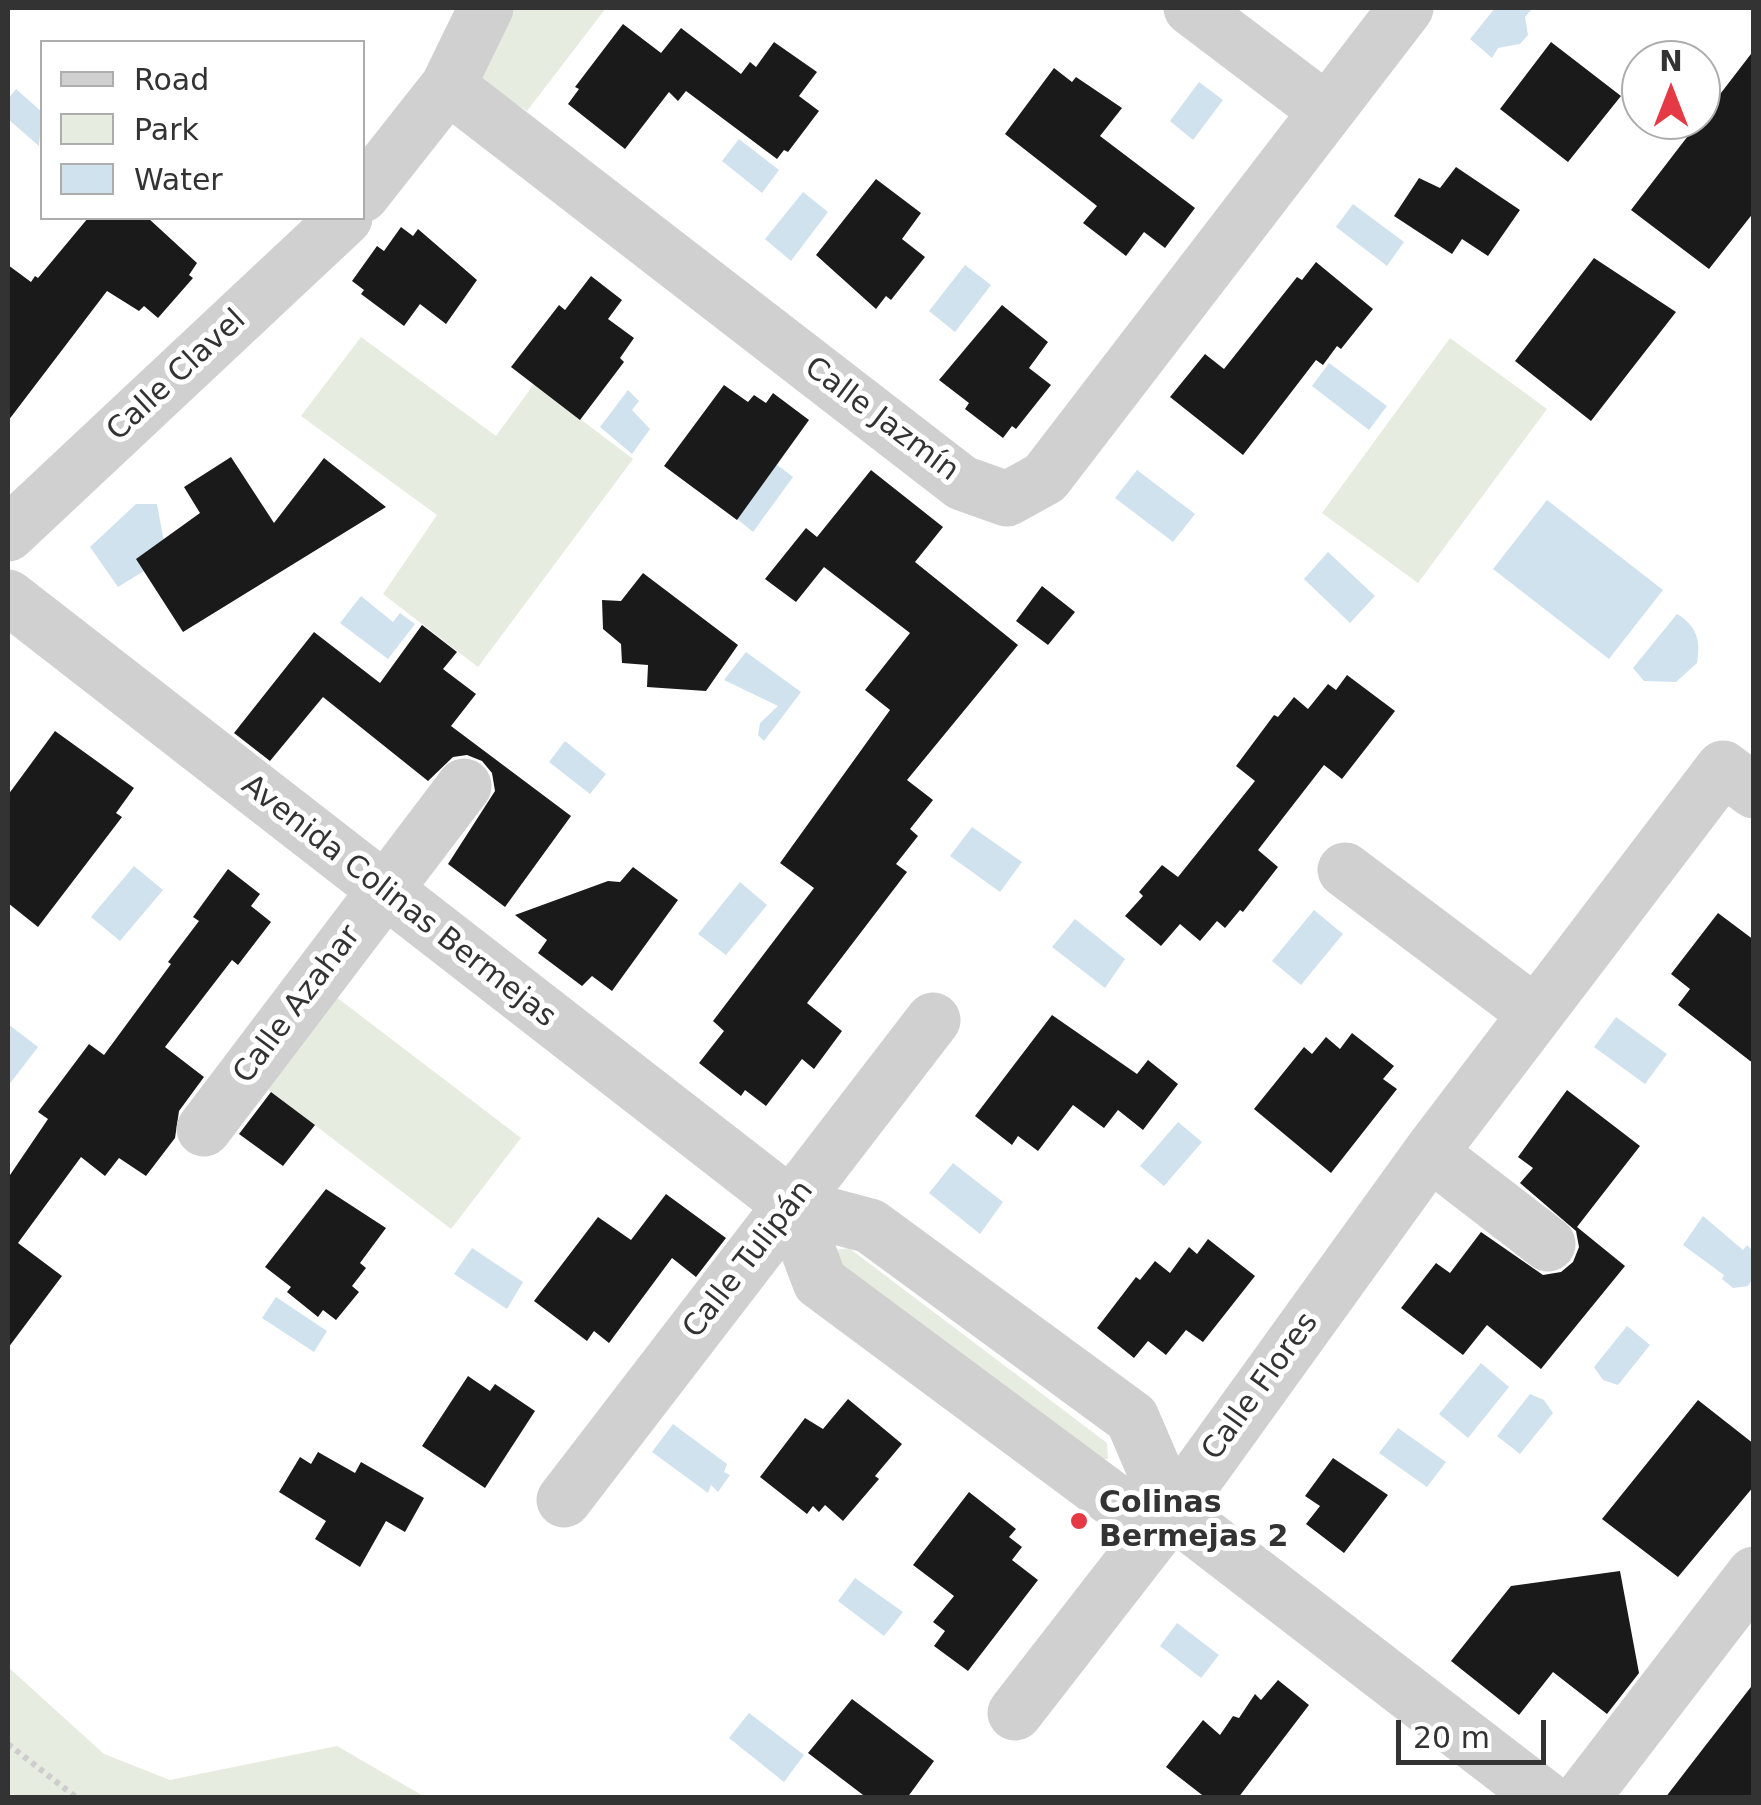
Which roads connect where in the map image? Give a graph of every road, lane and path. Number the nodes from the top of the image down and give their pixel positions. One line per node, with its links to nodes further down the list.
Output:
1 (486, 8): 4 (street)
2 (1191, 8): 5 (street)
3 (1406, 8): 5 (street, Calle Jazmín)
4 (448, 86): 5 (street, Calle Jazmín); 6 (street)
5 (1327, 110)
6 (365, 191)
7 (342, 220): 8 (street, Calle Clavel)
8 (8, 534)
9 (8, 597): 13 (street, Avenida Colinas Bermejas)
10 (1738, 780): 14 (street, Calle Flores)
11 (464, 786): 13 (street, Calle Azahar)
12 (1345, 870): 14 (street)
13 (383, 892): 16 (street, Calle Azahar); 18 (street, Avenida Colinas Bermejas)
14 (1534, 1013): 17 (street, Calle Flores)
15 (934, 1020): 18 (street, Calle Tulipán)
16 (204, 1129)
17 (1430, 1153): 19 (street); 21 (street, Calle Flores)
18 (791, 1206): 20 (street, Calle Tulipán); 21 (street, Avenida Colinas Bermejas); 21 (street, Avenida Colinas Bermejas)
19 (1548, 1244)
20 (564, 1500)
21 (1172, 1511): 23 (street, Calle Flores); 26 (street, Avenida Colinas Bermejas)
22 (1754, 1574): 27 (street)
23 (1015, 1713)
24 (8, 1744): 25 (path)
25 (77, 1798)
26 (1545, 1798)
27 (1582, 1798)

